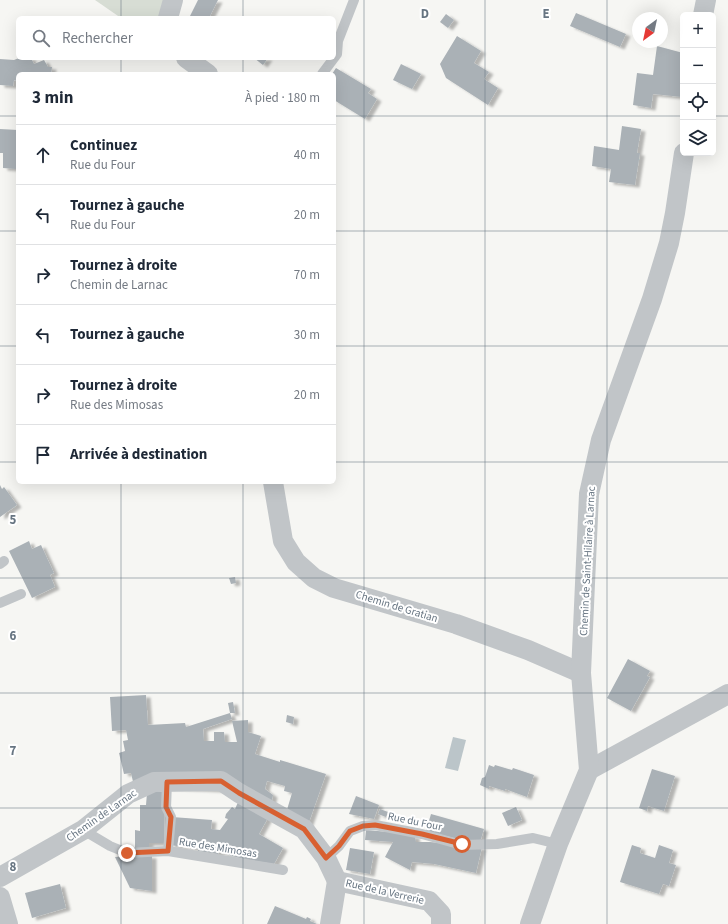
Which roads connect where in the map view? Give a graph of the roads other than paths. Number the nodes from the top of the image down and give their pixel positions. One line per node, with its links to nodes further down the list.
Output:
1 (173, 0): 5 (street)
2 (354, 0): 6 (lane)
3 (706, 0): 4 (street)
4 (704, 12)
5 (169, 16)
6 (336, 55)
7 (189, 60): 9 (street)
8 (332, 60): 10 (lane)
9 (205, 72)
10 (324, 72)
11 (684, 156): 15 (street, Chemin de Saint-Hilaire à Larnac)
12 (273, 484): 15 (street, Chemin de Gratian)
13 (21, 594): 14 (lane)
14 (0, 603)
15 (581, 673): 17 (street, Chemin de Saint-Hilaire à Larnac)
16 (728, 694): 17 (street)
17 (589, 770): 20 (street, Chemin de Saint-Hilaire à Larnac)
18 (167, 782): 19 (street, Chemin de Larnac); 21 (lane); 22 (street, Chemin de Larnac)
19 (83, 830): 21 (lane, Rue des Mimosas); 24 (street, Chemin de Larnac)
20 (558, 844): 22 (lane, Rue du Four); 30 (street, Chemin de Saint-Hilaire à Larnac)
21 (168, 851): 23 (lane, Rue des Mimosas)
22 (326, 858): 25 (street, Chemin de Larnac)
23 (282, 870)
24 (0, 877)
25 (337, 881): 28 (street); 29 (street, Rue de la Verrerie)
26 (0, 896): 27 (street)
27 (8, 924)
28 (330, 924)
29 (441, 924)
30 (530, 924)

